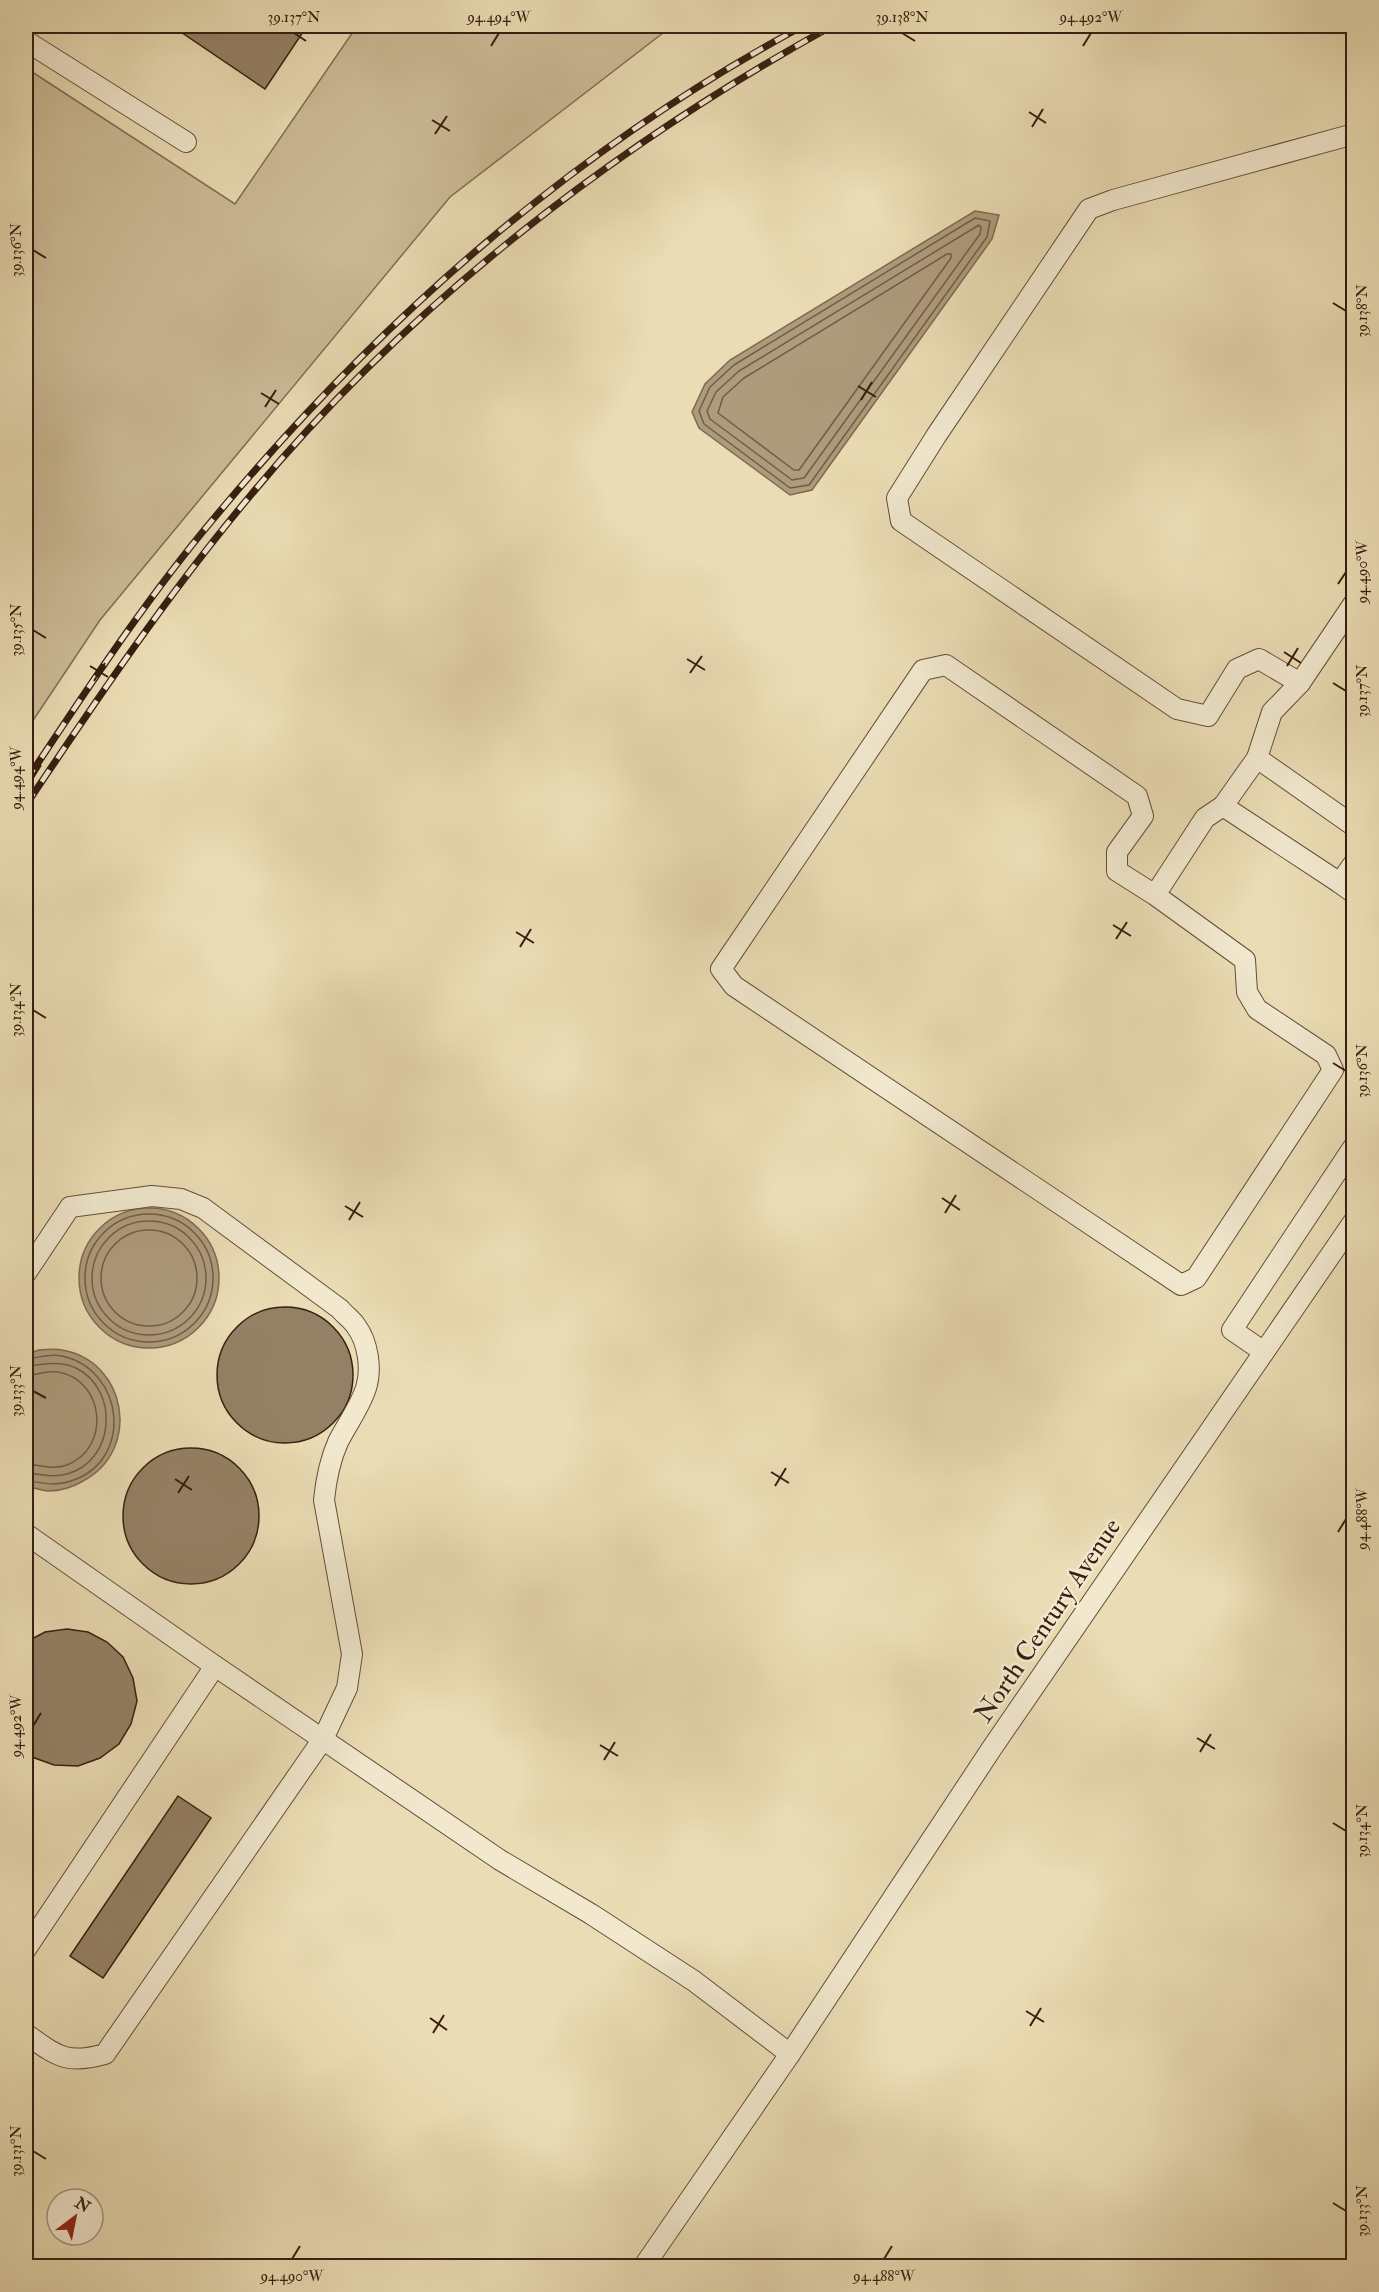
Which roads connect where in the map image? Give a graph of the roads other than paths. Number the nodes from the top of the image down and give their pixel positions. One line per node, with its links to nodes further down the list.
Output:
1 (26, 41): 3 (lane)
2 (1353, 134): 5 (lane)
3 (186, 142)
4 (1353, 603): 5 (lane)
5 (1300, 683): 6 (lane)
6 (1257, 758): 7 (lane); 8 (lane)
7 (1223, 806): 10 (lane); 11 (lane)
8 (1353, 826)
9 (1353, 863): 10 (lane)
10 (1347, 888)
11 (1155, 895): 11 (lane)
12 (1353, 1146): 15 (lane)
13 (1353, 1221): 15 (lane, North Century Avenue)
14 (26, 1273): 18 (lane)
15 (1264, 1352): 21 (lane, North Century Avenue)
16 (26, 1534): 17 (lane)
17 (215, 1666): 18 (lane); 19 (lane)
18 (322, 1739): 20 (lane); 21 (lane)
19 (26, 1949)
20 (26, 2034)
21 (790, 2054): 22 (lane, North Century Avenue)
22 (644, 2266)

